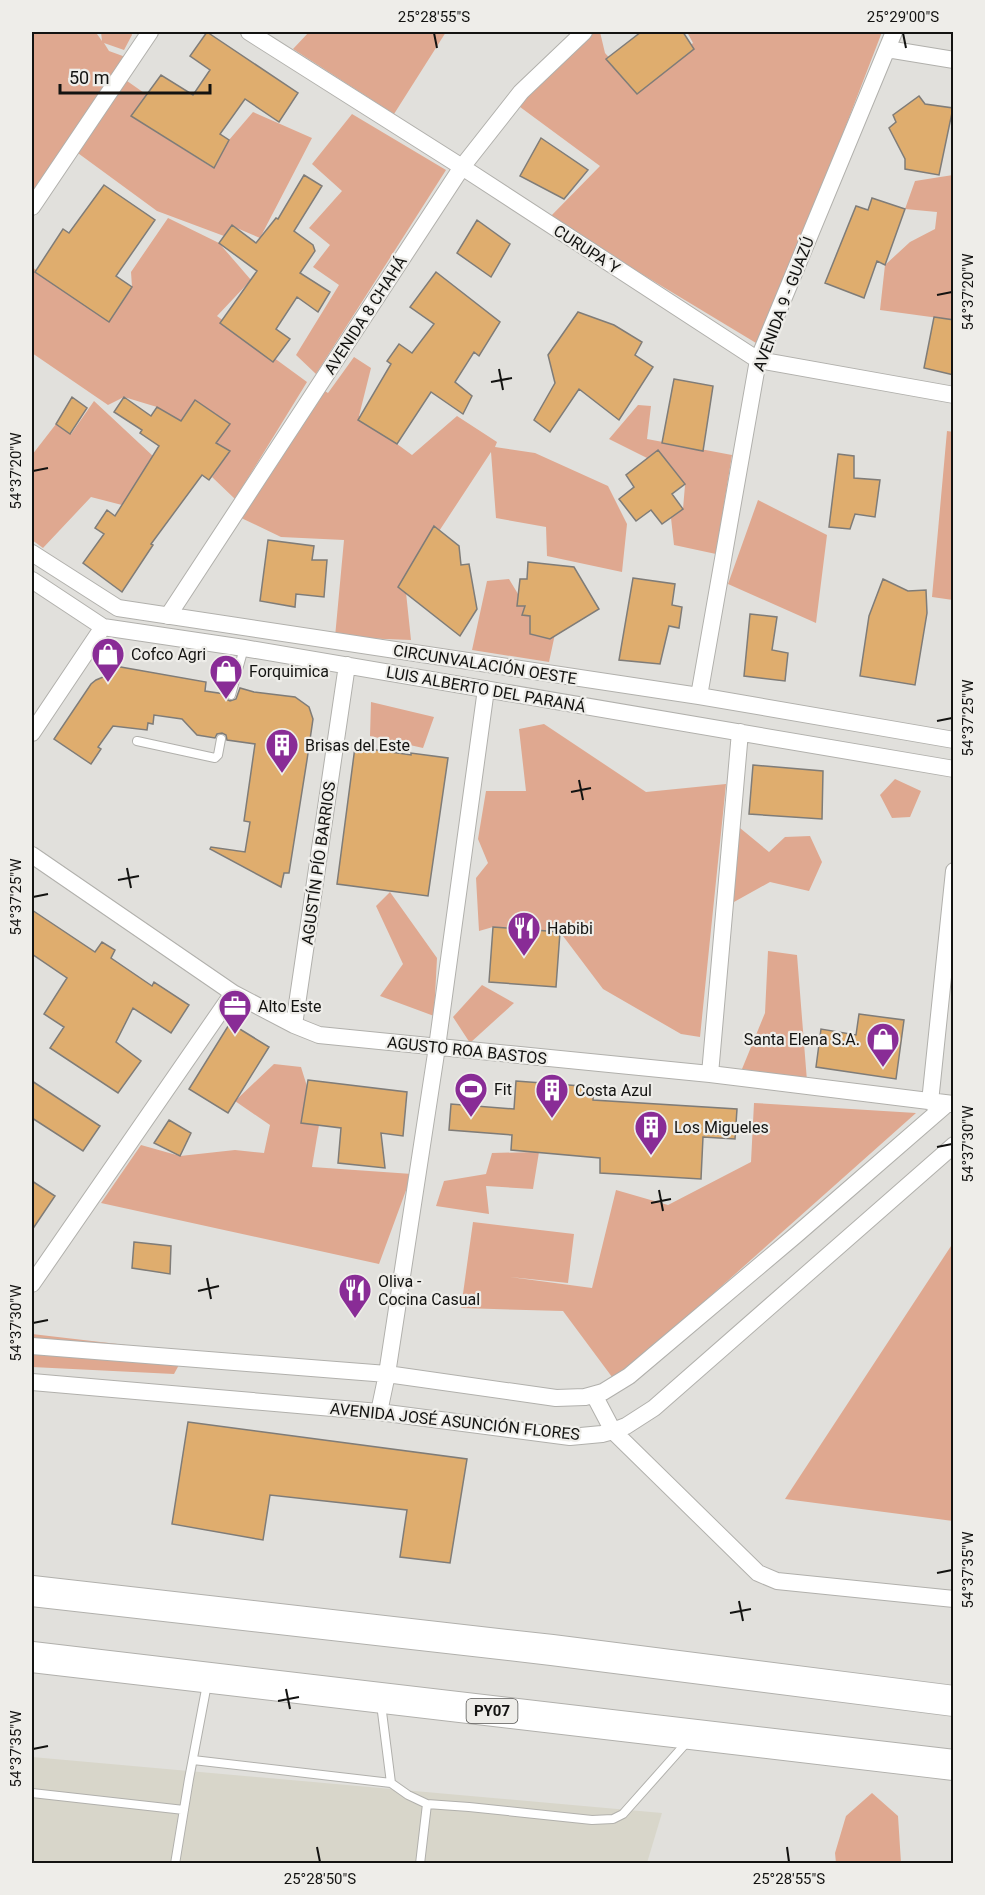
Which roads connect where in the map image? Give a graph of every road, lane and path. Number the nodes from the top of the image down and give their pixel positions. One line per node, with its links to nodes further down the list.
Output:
1 (150, 32): 8 (street)
2 (249, 32): 7 (street, CURUPA´Y)
3 (584, 32): 7 (street, AVENIDA 8 CHAHÁ)
4 (894, 32): 5 (street, AVENIDA 9 - GUAZÚ)
5 (887, 49): 6 (street); 9 (street, AVENIDA 9 - GUAZÚ)
6 (954, 60)
7 (462, 167): 9 (street, CURUPA´Y); 13 (street, AVENIDA 8 CHAHÁ)
8 (32, 207)
9 (758, 360): 10 (street, CURUPA´Y); 19 (street, AVENIDA 9 - GUAZÚ)
10 (954, 396)
11 (32, 553): 13 (street, CIRCUNVALACIÓN OESTE)
12 (32, 580): 14 (street, LUIS ALBERTO DEL PARANÁ)
13 (168, 616): 19 (street, CIRCUNVALACIÓN OESTE)
14 (103, 627): 15 (street, LUIS ALBERTO DEL PARANÁ); 21 (street)
15 (244, 648): 16 (street, LUIS ALBERTO DEL PARANÁ); 18 (lane)
16 (347, 665): 17 (street, LUIS ALBERTO DEL PARANÁ); 29 (street, AGUSTÍN PÍO BARRIOS)
17 (486, 689): 20 (street, LUIS ALBERTO DEL PARANÁ); 30 (street)
18 (231, 695)
19 (699, 696): 23 (street, CIRCUNVALACIÓN OESTE)
20 (740, 732): 25 (street, LUIS ALBERTO DEL PARANÁ); 31 (street)
21 (32, 734)
22 (221, 738): 24 (lane)
23 (954, 740)
24 (137, 741)
25 (954, 769)
26 (32, 855): 28 (street, AGUSTO ROA BASTOS)
27 (954, 871): 32 (street)
28 (233, 993): 29 (street, AGUSTO ROA BASTOS); 35 (street)
29 (294, 1025): 30 (street, AGUSTO ROA BASTOS)
30 (437, 1047): 31 (street, AGUSTO ROA BASTOS); 37 (street)
31 (710, 1074): 32 (street, AGUSTO ROA BASTOS)
32 (930, 1102): 33 (street, AGUSTO ROA BASTOS)
33 (950, 1104): 39 (street, AVENIDA JOSÉ ASUNCIÓN FLORES)
34 (954, 1145): 41 (street, AVENIDA JOSÉ ASUNCIÓN FLORES)
35 (32, 1284)
36 (32, 1346): 37 (street, AVENIDA JOSÉ ASUNCIÓN FLORES)
37 (387, 1374): 39 (street, AVENIDA JOSÉ ASUNCIÓN FLORES); 40 (street)
38 (32, 1382): 40 (street, AVENIDA JOSÉ ASUNCIÓN FLORES)
39 (594, 1395): 41 (street)
40 (380, 1412): 41 (street, AVENIDA JOSÉ ASUNCIÓN FLORES)
41 (613, 1431): 43 (street)
42 (32, 1591): 47 (highway)
43 (954, 1599)
44 (32, 1657): 45 (highway, PY07)
45 (209, 1678): 46 (highway, PY07); 49 (lane)
46 (380, 1698): 48 (highway, PY07); 51 (lane)
47 (954, 1701)
48 (693, 1734): 50 (highway, PY07); 53 (lane)
49 (193, 1760): 51 (lane); 54 (lane)
50 (954, 1765)
51 (391, 1783): 53 (lane)
52 (32, 1793): 54 (lane)
53 (427, 1804): 56 (lane)
54 (184, 1810): 55 (lane)
55 (175, 1863)
56 (420, 1863)

